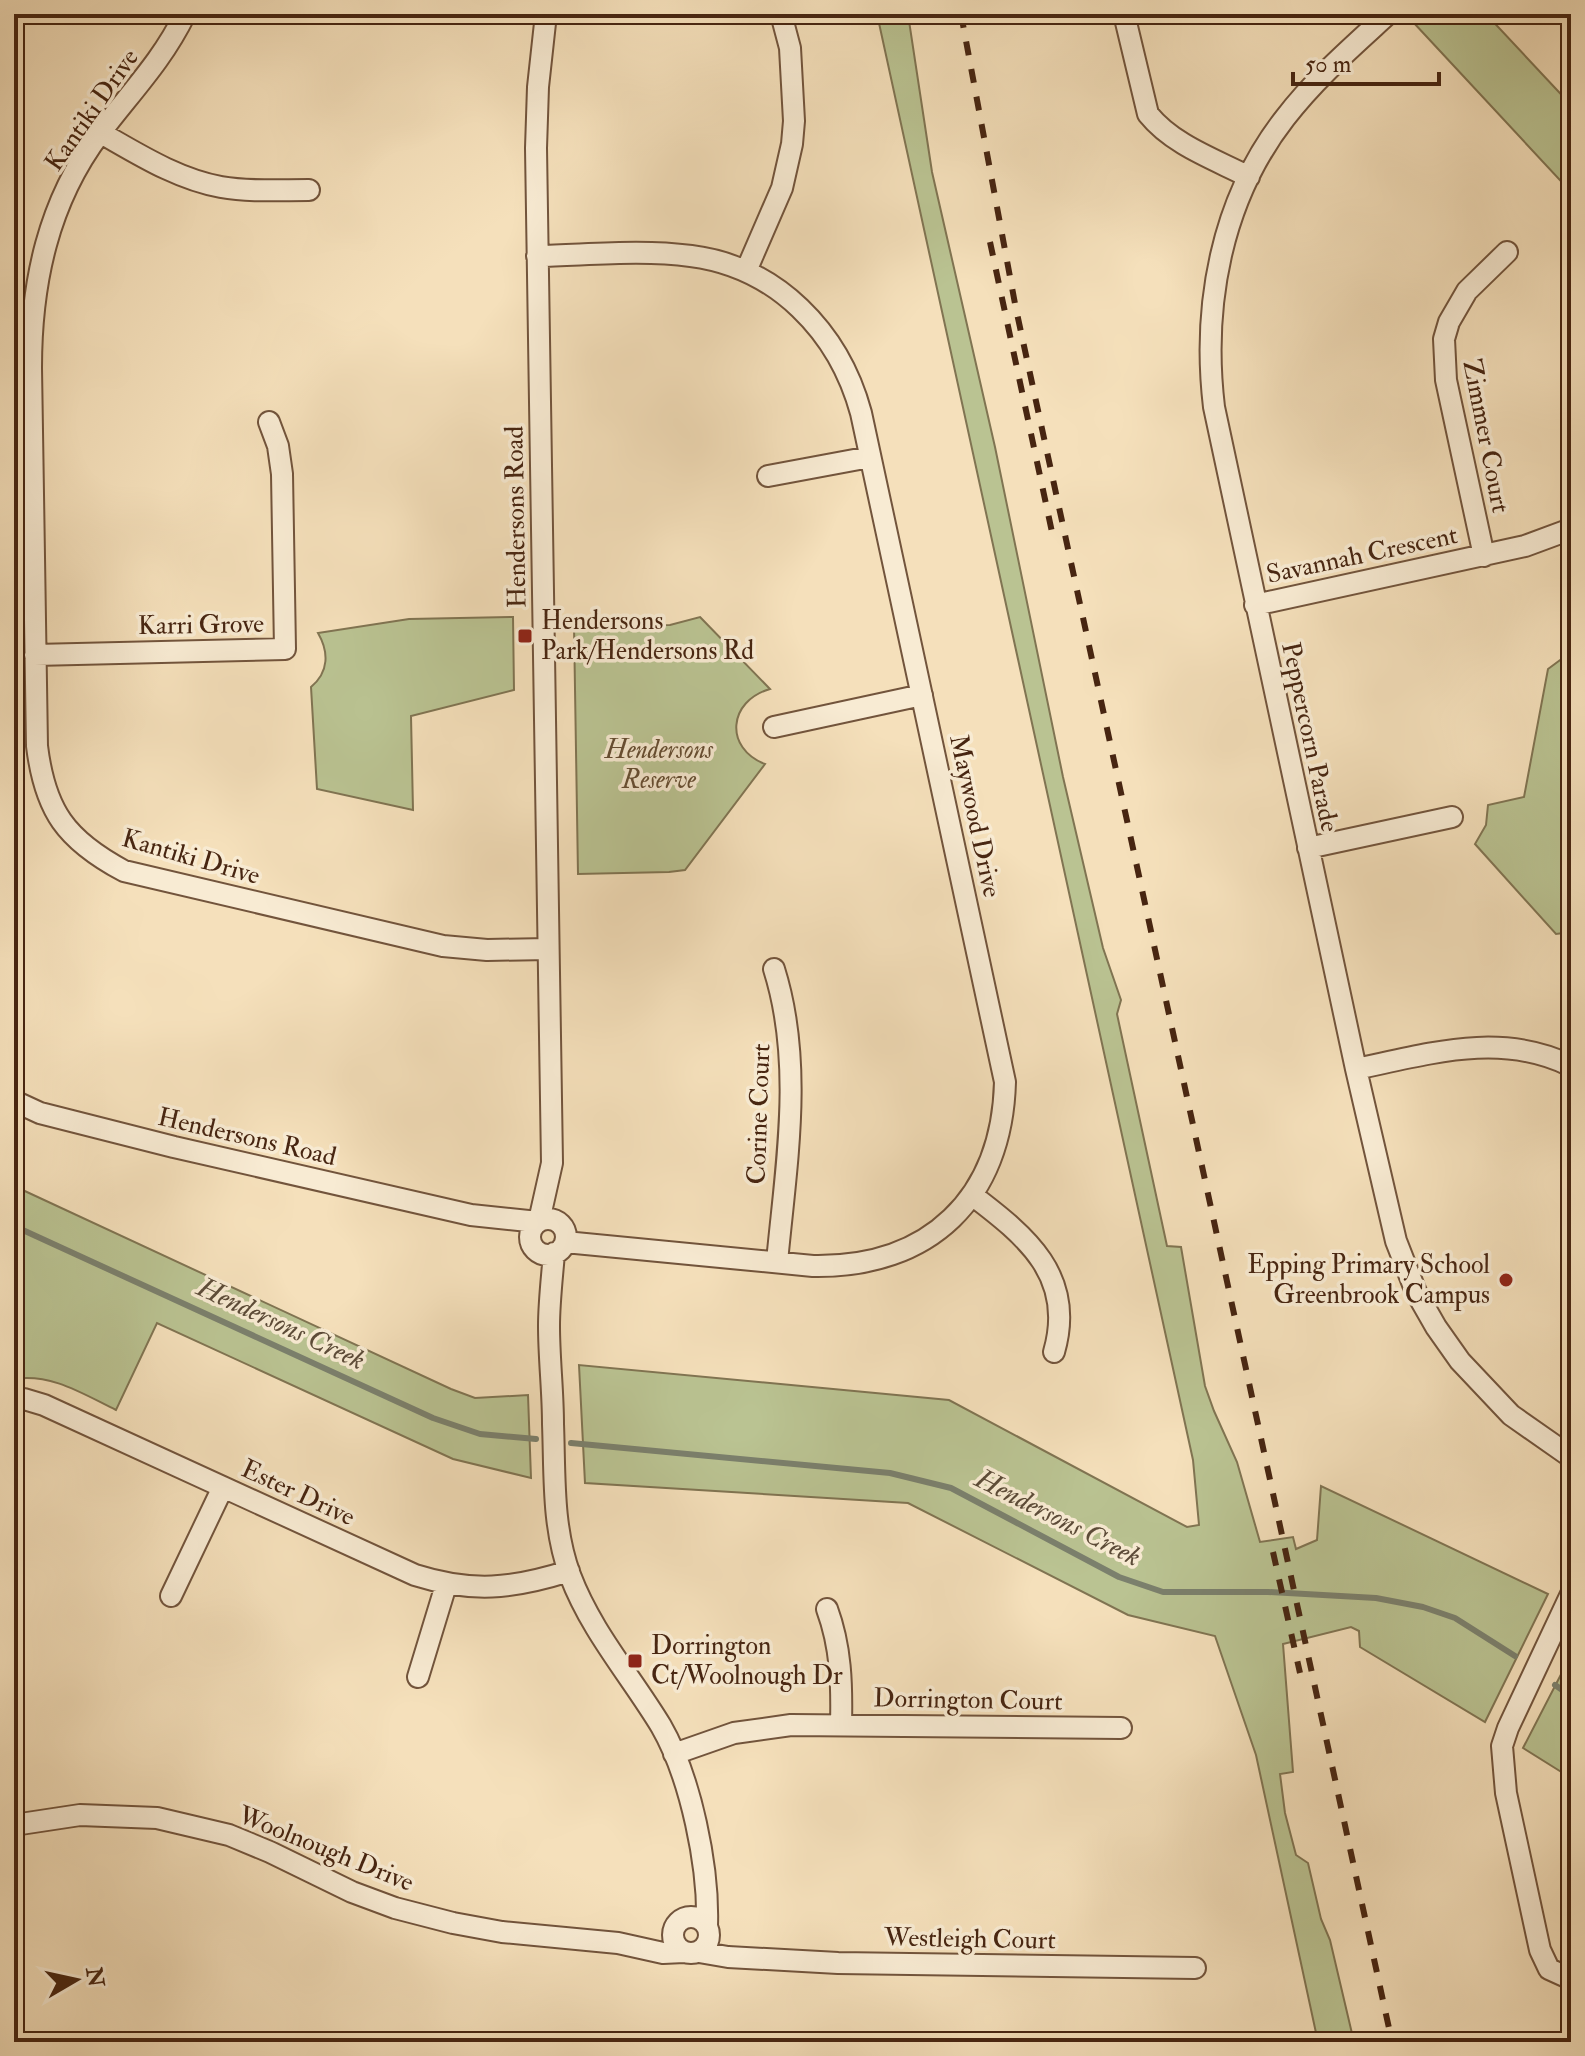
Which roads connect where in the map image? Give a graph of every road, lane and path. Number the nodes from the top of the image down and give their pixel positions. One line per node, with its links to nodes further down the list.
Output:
1 (185, 14): 6 (street, Kantiki Drive)
2 (546, 14): 10 (street, Hendersons Road)
3 (781, 14): 11 (street)
4 (1124, 14): 7 (street)
5 (1388, 14): 7 (street, Peppercorn Parade)
6 (101, 133): 8 (street); 15 (street, Kantiki Drive)
7 (1249, 177): 18 (street, Peppercorn Parade)
8 (309, 190)
9 (1507, 252): 17 (street, Zimmer Court)
10 (537, 256): 11 (street, Maywood Drive); 24 (street, Hendersons Road)
11 (746, 271): 13 (street, Maywood Drive)
12 (269, 422): 19 (street, Karri Grove)
13 (870, 457): 14 (street); 20 (street, Maywood Drive)
14 (768, 476)
15 (23, 490): 19 (street, Kantiki Drive)
16 (1571, 529): 17 (street, Savannah Crescent)
17 (1484, 556): 18 (street, Savannah Crescent)
18 (1255, 605): 23 (street, Peppercorn Parade)
19 (35, 655): 24 (street, Kantiki Drive)
20 (922, 695): 21 (street); 30 (street, Maywood Drive)
21 (774, 727)
22 (1452, 817): 23 (street)
23 (1308, 848): 27 (street, Peppercorn Parade)
24 (548, 949): 29 (street, Hendersons Road)
25 (774, 969): 35 (street, Corine Court)
26 (1571, 1066): 27 (street)
27 (1356, 1069): 39 (street, Peppercorn Parade)
28 (14, 1101): 31 (street, Hendersons Road)
29 (552, 1163): 32 (street, Hendersons Road); 33 (street, Hendersons Road)
30 (972, 1195): 35 (street, Maywood Drive); 37 (street)
31 (471, 1215): 32 (street, Hendersons Road); 34 (street, Hendersons Road)
32 (538, 1221): 33 (street); 34 (street)
33 (560, 1241): 34 (street); 35 (street, Maywood Drive); 36 (street)
34 (532, 1245): 36 (street)
35 (777, 1262)
36 (549, 1324): 41 (street)
37 (1054, 1352)
38 (14, 1401): 40 (street, Ester Drive)
39 (1571, 1457)
40 (223, 1487): 42 (street, Ester Drive); 44 (street)
41 (569, 1571): 42 (street, Ester Drive); 49 (street)
42 (446, 1585): 46 (street)
43 (1571, 1594): 56 (street)
44 (171, 1596)
45 (827, 1609): 47 (street)
46 (418, 1677)
47 (841, 1725): 48 (street, Dorrington Court); 49 (street, Dorrington Court)
48 (1121, 1728)
49 (674, 1754): 51 (street)
50 (14, 1825): 54 (street, Woolnough Drive)
51 (699, 1850): 52 (street); 53 (street)
52 (680, 1922): 53 (street, Westleigh Court); 53 (street); 54 (street, Woolnough Drive)
53 (700, 1941): 54 (street, Woolnough Drive); 55 (street, Westleigh Court)
54 (618, 1943)
55 (1195, 1968)
56 (1571, 1979)

